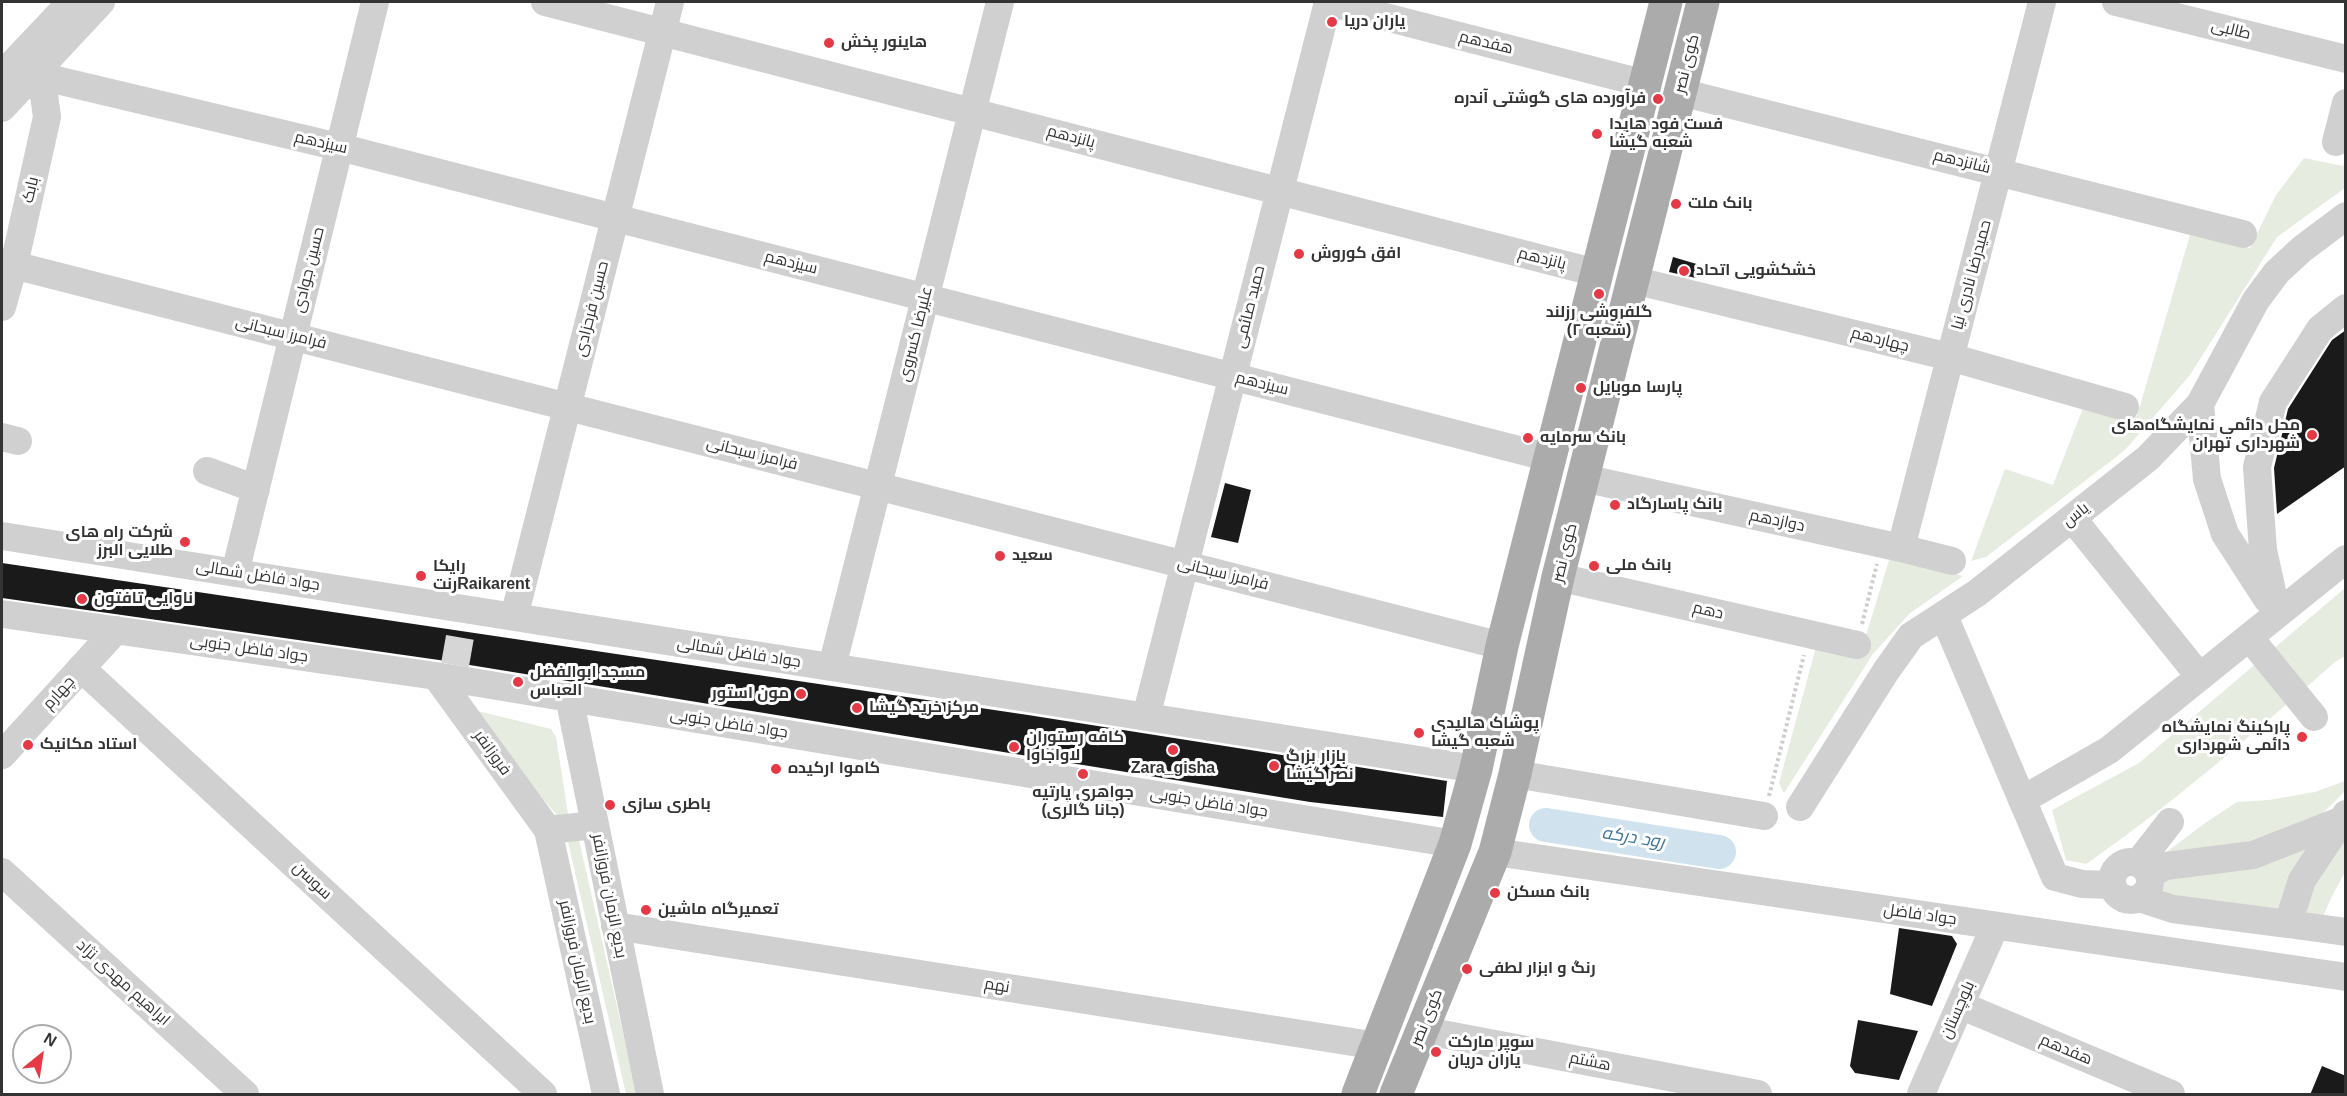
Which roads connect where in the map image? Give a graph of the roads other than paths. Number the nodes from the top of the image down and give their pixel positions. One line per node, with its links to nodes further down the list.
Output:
1 (71, 2): 14 (street)
2 (100, 2): 14 (street)
3 (375, 2): 21 (street, حسین جوادی)
4 (545, 2): 12 (street, پانزدهم)
5 (670, 2): 12 (street, حسین فرحزادی)
6 (1000, 2): 19 (street, علیرضا کسروی)
7 (1327, 2): 15 (street, هفدهم); 23 (street, حمید صائمی)
8 (1666, 2): 15 (main road)
9 (1703, 2): 16 (main road, کوی نصر)
10 (2042, 2): 22 (street, حمیدرضا نادری نیا)
11 (2116, 2): 13 (street, طالبی)
12 (663, 32): 19 (street, پانزدهم); 25 (street, حسین فرحزادی)
13 (2346, 59)
14 (10, 72): 18 (street); 21 (street, سیزدهم); 27 (street, بابک)
15 (1646, 84): 28 (main road)
16 (1680, 92): 22 (street, شانزدهم); 29 (main road, کوی نصر)
17 (2346, 103): 20 (street)
18 (2, 108)
19 (972, 112): 23 (street, پانزدهم); 30 (street, علیرضا کسروی)
20 (2336, 142)
21 (339, 147): 25 (street, سیزدهم); 33 (street, حسین جوادی)
22 (1998, 171): 26 (street, شانزدهم); 34 (street, حمیدرضا نادری نیا)
23 (1280, 191): 28 (street, پانزدهم); 35 (street, حمید صائمی)
24 (2346, 216): 36 (street, یاس)
25 (615, 218): 30 (street, سیزدهم); 37 (street, حسین فرحزادی)
26 (2243, 234)
27 (8, 263): 31 (street, بابک); 33 (street, فرامرز سبحانی)
28 (1597, 273): 39 (main road)
29 (1633, 280): 34 (street, چهاردهم); 41 (main road, کوی نصر)
30 (925, 297): 35 (street, سیزدهم); 42 (street, علیرضا کسروی)
31 (2, 307)
32 (2346, 308): 53 (street)
33 (293, 336): 37 (street, فرامرز سبحانی); 43 (street, حسین جوادی)
34 (1950, 357): 38 (street, چهاردهم); 46 (street, حمیدرضا نادری نیا)
35 (1232, 376): 39 (street, سیزدهم); 49 (street, حمید صائمی)
36 (2200, 404): 44 (street, یاس); 53 (street)
37 (567, 406): 42 (street, فرامرز سبحانی); 55 (street, حسین فرحزادی)
38 (2125, 407)
39 (1550, 458): 59 (main road)
40 (207, 471): 43 (street)
41 (1583, 478): 46 (street, دوازدهم); 51 (main road, کوی نصر)
42 (877, 486): 49 (street, فرامرز سبحانی); 60 (street, علیرضا کسروی)
43 (256, 489): 50 (street, حسین جوادی)
44 (2072, 518): 54 (street, یاس); 63 (street)
45 (2, 536): 50 (street, جواد فاضل شمالی)
46 (1892, 546): 48 (street, دوازدهم)
47 (2346, 558): 53 (street)
48 (1952, 561)
49 (1185, 565): 59 (street, فرامرز سبحانی); 65 (street, حمید صائمی)
50 (235, 573): 55 (street, جواد فاضل شمالی)
51 (1558, 577): 58 (street, دهم); 69 (main road, کوی نصر)
52 (2, 614): 56 (street, جواد فاضل جنوبی)
53 (2277, 614): 57 (street)
54 (1944, 616): 70 (street); 71 (street, یاس)
55 (513, 617): 60 (street, جواد فاضل شمالی)
56 (116, 630): 61 (street, چهارم); 62 (street, جواد فاضل جنوبی)
57 (2249, 637): 63 (street); 66 (street)
58 (1857, 645)
59 (1502, 646): 68 (main road)
60 (832, 667): 65 (street, جواد فاضل شمالی)
61 (81, 668): 67 (street, چهارم); 90 (street, سوسن)
62 (446, 671): 64 (street, جواد فاضل جنوبی); 76 (street, فروزانفر)
63 (2200, 677): 70 (street)
64 (569, 697): 75 (street, بدیع‌ الزمان فروزانفر); 77 (street, جواد فاضل جنوبی)
65 (1146, 717): 68 (street, جواد فاضل شمالی)
66 (2314, 717)
67 (2, 755)
68 (1476, 769): 77 (main road)
69 (1515, 774): 72 (street); 78 (main road, کوی نصر)
70 (2022, 800): 80 (street)
71 (1800, 807)
72 (1764, 816)
73 (2343, 817): 80 (street); 81 (street)
74 (2170, 822): 80 (street)
75 (595, 825): 76 (street); 82 (street, بدیع‌ الزمان فروزانفر)
76 (548, 830): 91 (street, بدیع الزمان فروزانفر)
77 (1455, 844): 88 (main road)
78 (1495, 852): 83 (street, جواد فاضل); 87 (main road, کوی نصر)
79 (2, 872): 89 (street, ابراهیم مهدی نژاد)
80 (2142, 879): 81 (street)
81 (2288, 924): 84 (street)
82 (615, 926): 88 (street, نهم); 92 (street, بدیع‌ الزمان فروزانفر)
83 (1995, 926): 85 (street, جواد فاضل); 86 (street, بلوچستان)
84 (2346, 932)
85 (2346, 977)
86 (1960, 1005): 96 (street, بلوچستان); 97 (street, هفدهم)
87 (1421, 1030): 94 (main road, کوی نصر); 95 (street, هشتم)
88 (1378, 1046): 93 (main road)
89 (245, 1095)
90 (543, 1095)
91 (606, 1095)
92 (650, 1095)
93 (1358, 1095)
94 (1396, 1095)
95 (1758, 1095)
96 (1921, 1095)
97 (2172, 1095)

